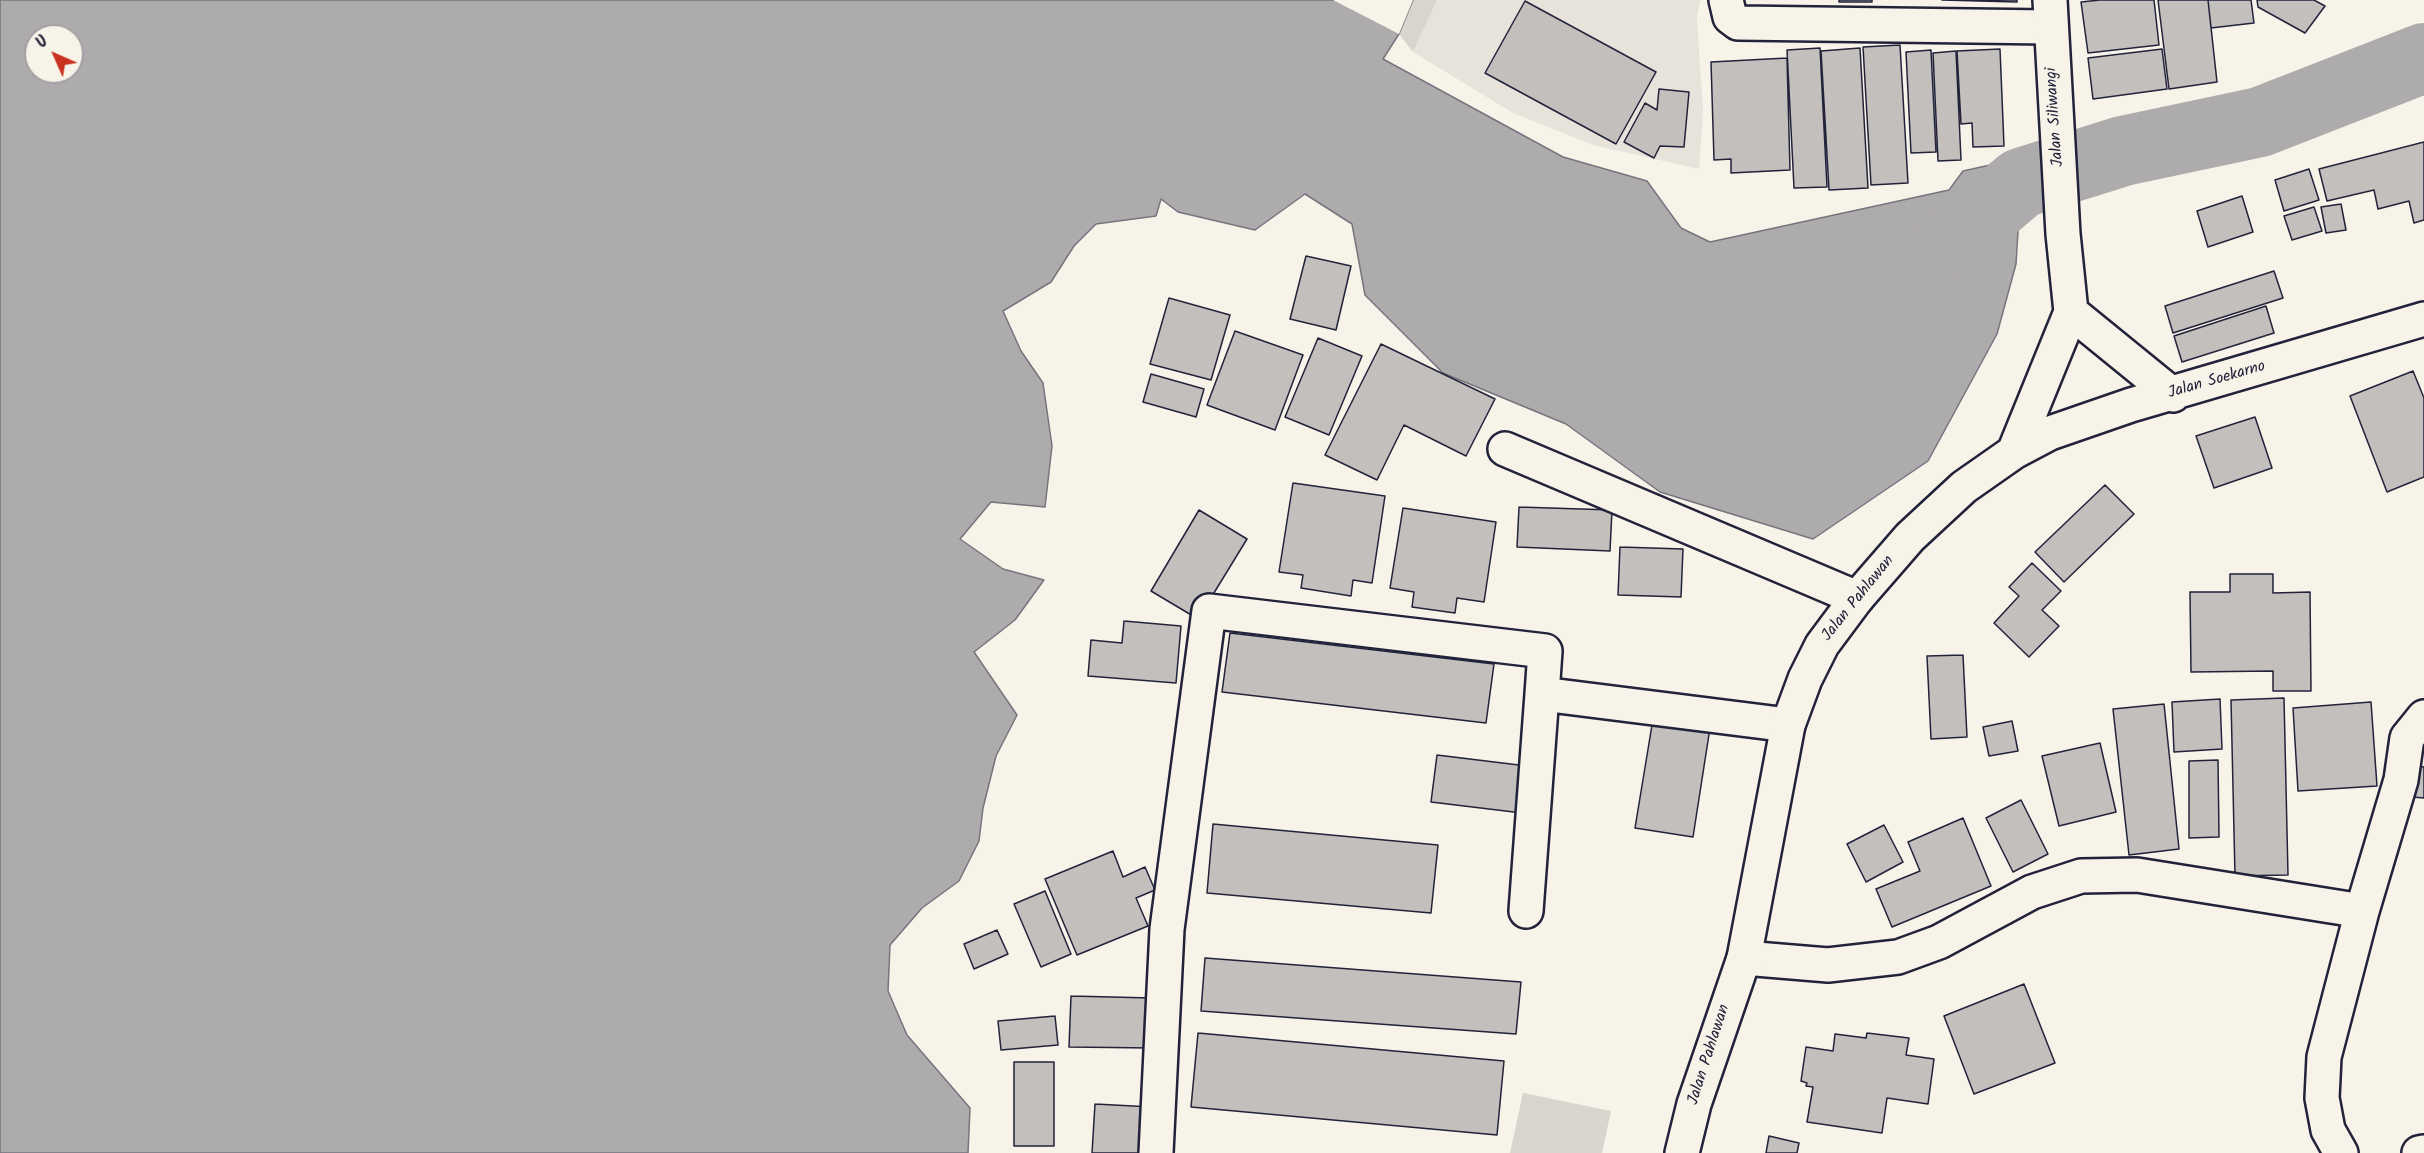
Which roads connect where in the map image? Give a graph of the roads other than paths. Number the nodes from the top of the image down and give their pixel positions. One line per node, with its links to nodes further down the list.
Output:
1 (1726, 0): 2 (main road)
2 (2050, 14): 3 (main road, Jalan Siliwangi)
3 (2071, 312): 5 (main road); 7 (main road)
4 (2424, 319): 5 (main road, Jalan Soekarno)
5 (2173, 395): 7 (main road, Jalan Soekarno)
6 (1505, 449): 8 (main road)
7 (2014, 452): 8 (main road, Jalan Pahlawan)
8 (1857, 598): 11 (main road, Jalan Pahlawan)
9 (1542, 694): 11 (main road); 12 (main road); 16 (main road)
10 (2424, 717): 13 (main road)
11 (1788, 725): 14 (main road, Jalan Pahlawan)
12 (1526, 911)
13 (2362, 911): 14 (main road); 18 (main road)
14 (1744, 958): 17 (main road, Jalan Pahlawan)
15 (2424, 1152): 19 (main road)
16 (1156, 1153)
17 (1682, 1153)
18 (2341, 1153)
19 (2419, 1153)

